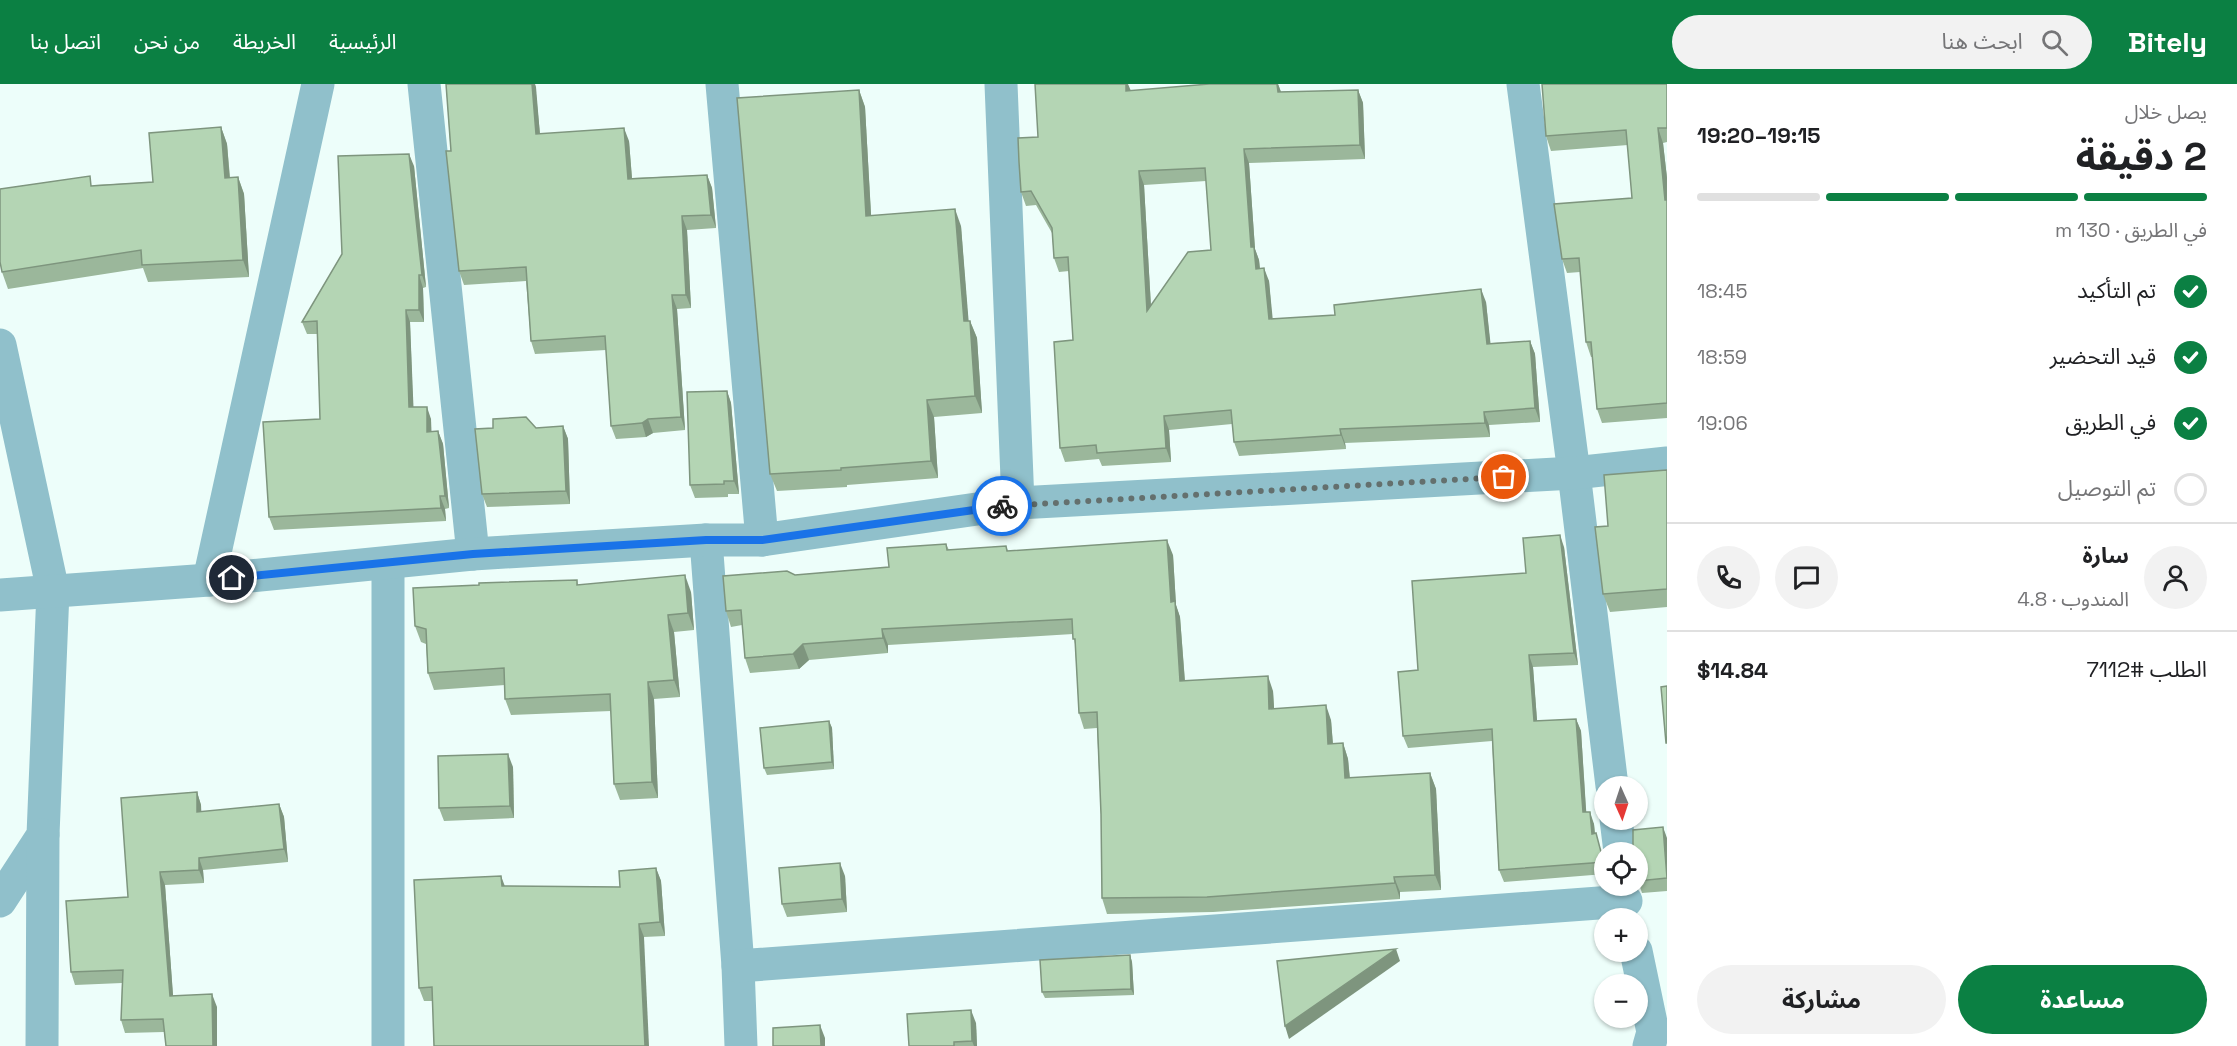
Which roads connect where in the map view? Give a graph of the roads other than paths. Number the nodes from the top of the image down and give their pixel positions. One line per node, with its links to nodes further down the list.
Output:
1 (318, 84): 14 (street)
2 (424, 84): 12 (street)
3 (722, 84): 11 (street)
4 (1001, 84): 9 (street)
5 (1523, 84): 8 (street)
6 (0, 345): 15 (street)
7 (1667, 463): 8 (street)
8 (1574, 474): 9 (street); 17 (street)
9 (1018, 503): 11 (street)
10 (706, 540): 11 (street); 12 (street); 22 (street)
11 (762, 540)
12 (473, 554): 13 (street)
13 (388, 563): 14 (street); 24 (street)
14 (209, 580): 15 (street)
15 (53, 591): 16 (street); 18 (street)
16 (0, 595)
17 (1611, 776)
18 (43, 835): 19 (street); 23 (street)
19 (0, 901)
20 (1626, 901): 22 (street)
21 (1638, 962): 26 (street)
22 (738, 966): 25 (street)
23 (42, 1046)
24 (388, 1046)
25 (741, 1046)
26 (1648, 1046)

